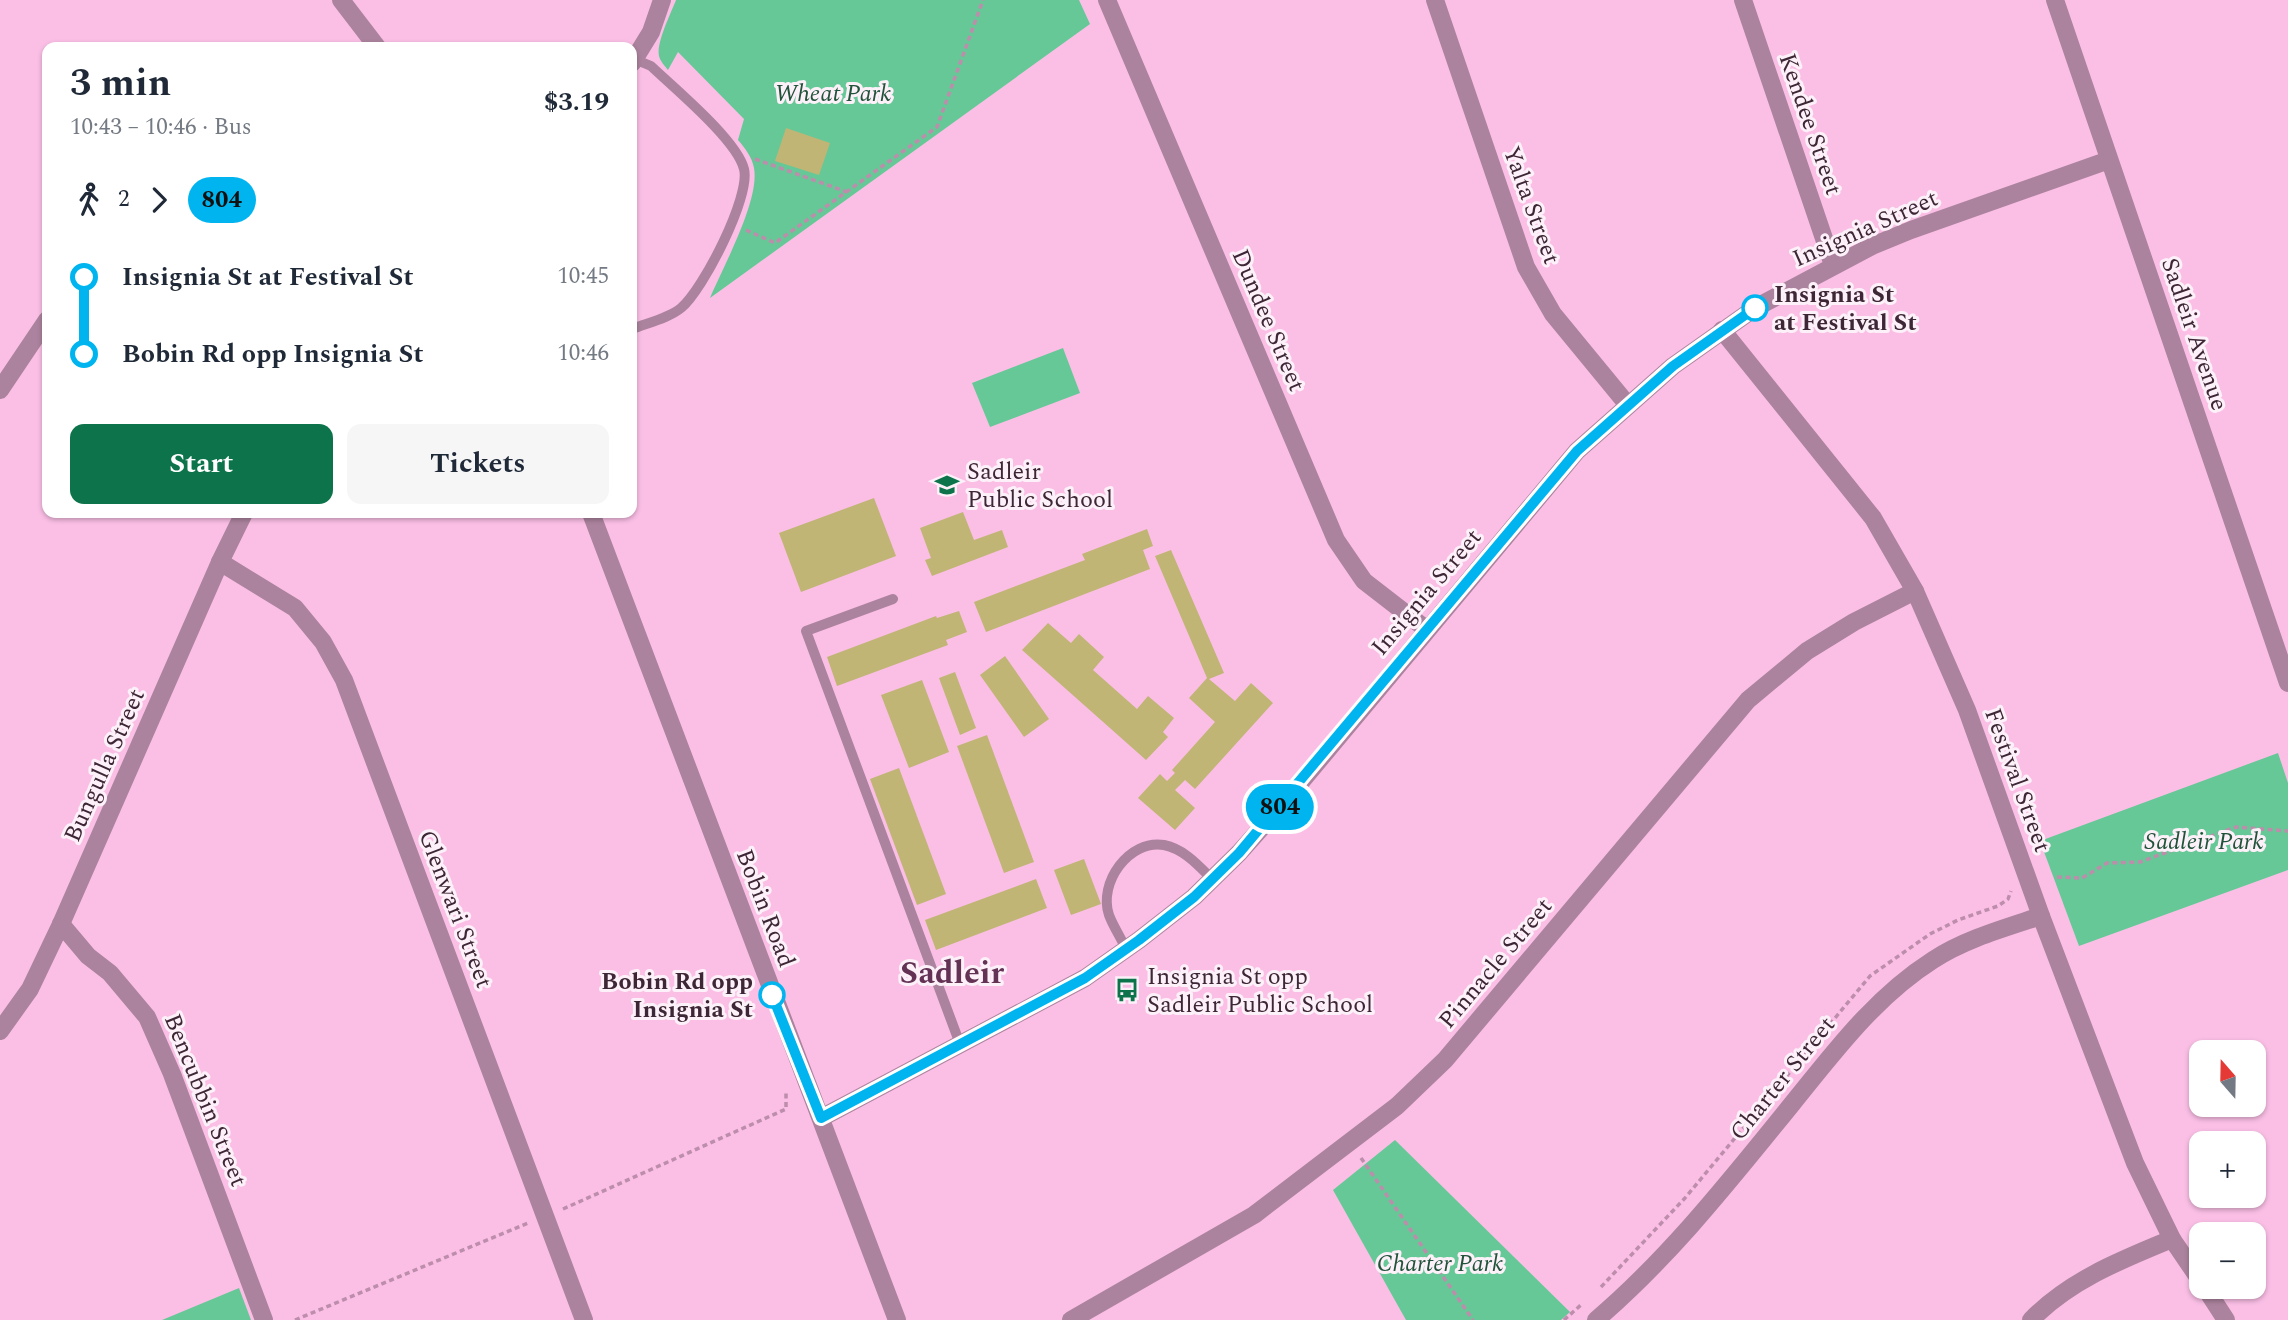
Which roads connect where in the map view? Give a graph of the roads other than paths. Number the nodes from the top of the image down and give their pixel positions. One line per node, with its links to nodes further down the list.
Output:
1 (341, 0): 7 (street)
2 (662, 0): 8 (street)
3 (1107, 0): 22 (street, Dundee Street)
4 (1435, 0): 16 (street, Yalta Street)
5 (1743, 0): 11 (street, Kendee Street)
6 (2055, 0): 10 (street, Sadleir Avenue)
7 (373, 42)
8 (637, 55)
9 (637, 62): 13 (lane)
10 (2109, 160): 11 (street, Insignia Street); 23 (street, Sadleir Avenue)
11 (1833, 265): 14 (street, Insignia Street)
12 (42, 327): 15 (street)
13 (637, 327)
14 (1722, 330): 16 (street, Insignia Street); 20 (street, Festival Street)
15 (0, 390)
16 (1627, 404): 22 (street, Insignia Street)
17 (242, 518): 19 (street, Bungulla Street)
18 (593, 518): 30 (street, Bobin Road)
19 (220, 562): 26 (street, Bungulla Street); 35 (street, Glenwari Street)
20 (1915, 591): 25 (street, Festival Street); 37 (street, Pinnacle Street)
21 (893, 599): 29 (lane)
22 (1426, 629): 24 (street, Insignia Street)
23 (2288, 683)
24 (1212, 879): 27 (street, Insignia Street); 27 (lane)
25 (2041, 916): 31 (street, Festival Street); 38 (street, Charter Street)
26 (61, 924): 28 (street, Bungulla Street); 34 (street, Bencubbin Street)
27 (1126, 949): 29 (street, Insignia Street)
28 (0, 1031)
29 (960, 1044): 30 (street, Insignia Street)
30 (821, 1118): 36 (street, Bobin Road)
31 (2172, 1239): 32 (street, Festival Street); 39 (street)
32 (2189, 1264)
33 (2212, 1299): 40 (street, Festival Street)
34 (264, 1320)
35 (584, 1320)
36 (897, 1320)
37 (1071, 1320)
38 (1596, 1320)
39 (2031, 1320)
40 (2226, 1320)

